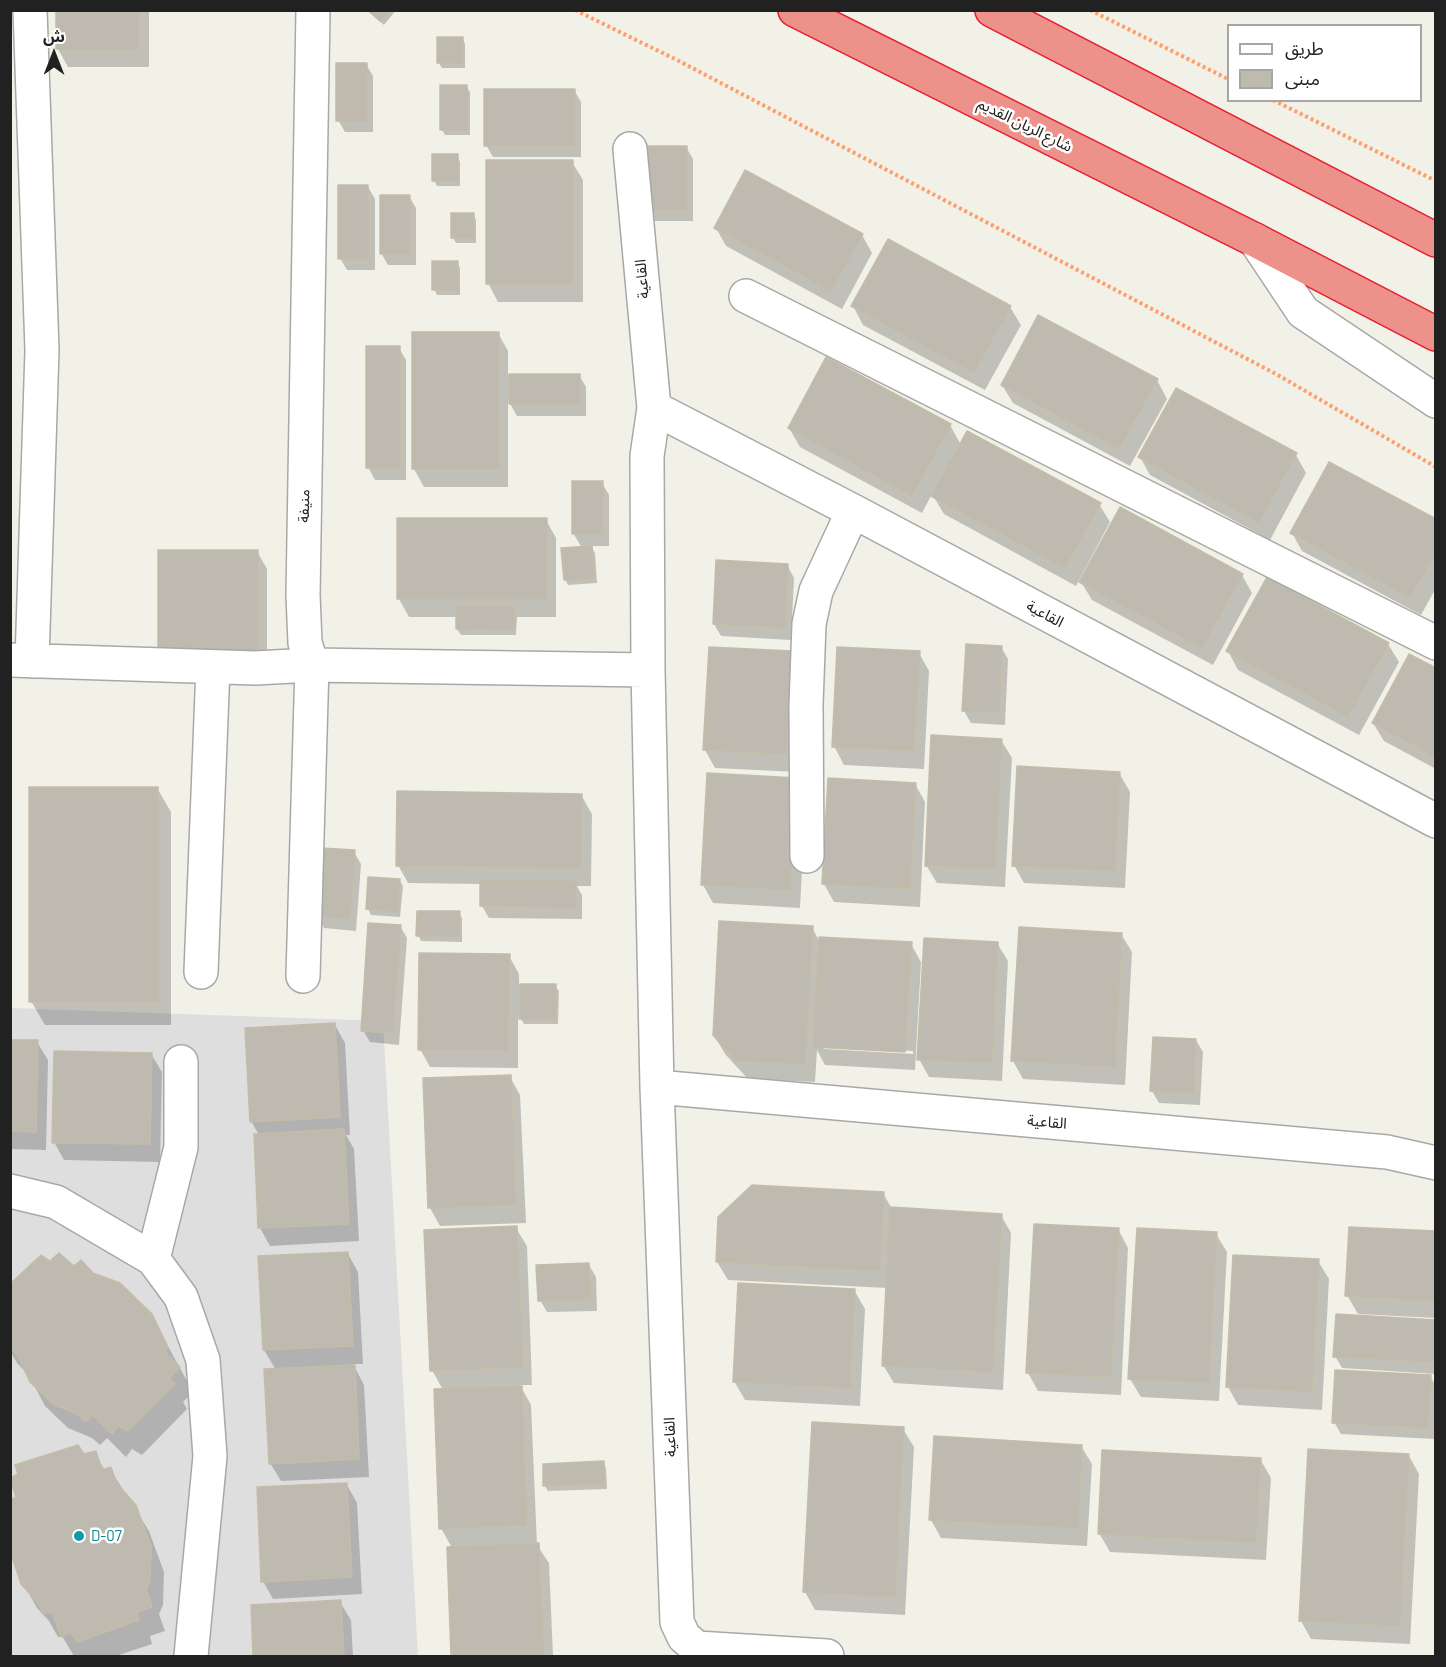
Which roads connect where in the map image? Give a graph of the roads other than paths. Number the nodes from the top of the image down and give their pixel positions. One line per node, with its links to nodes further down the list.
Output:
1 (30, 10): 16 (street)
2 (795, 10): 8 (highway, شارع الريان القديم)
3 (992, 10): 6 (highway)
4 (306, 15): 17 (street, منيفة)
5 (630, 149): 13 (street, القاعية)
6 (1384, 213): 7 (street); 9 (highway)
7 (1436, 232)
8 (1255, 240): 11 (highway, شارع الريان القديم); 12 (street, شارع الريان القديم)
9 (1436, 240)
10 (747, 296): 15 (street)
11 (1436, 334)
12 (1436, 401)
13 (654, 408): 14 (street, القاعية); 19 (street, القاعية)
14 (853, 511): 20 (street, القاعية); 21 (street)
15 (1436, 643)
16 (21, 661): 18 (street)
17 (312, 664): 18 (street); 19 (street); 23 (street, منيفة)
18 (213, 667): 22 (street)
19 (648, 670): 25 (street, القاعية)
20 (1436, 821)
21 (807, 856)
22 (201, 972)
23 (303, 976)
24 (181, 1062): 28 (street)
25 (657, 1087): 26 (street, القاعية); 30 (street, القاعية)
26 (1436, 1163)
27 (10, 1191): 28 (street)
28 (153, 1259): 29 (street)
29 (191, 1656)
30 (827, 1656)

